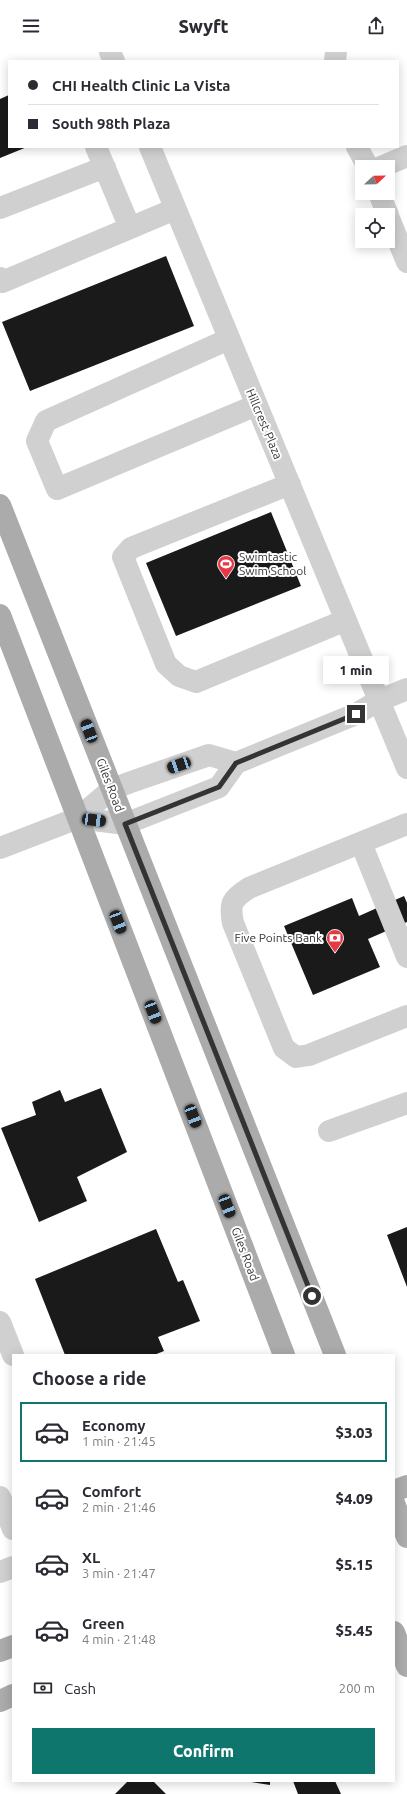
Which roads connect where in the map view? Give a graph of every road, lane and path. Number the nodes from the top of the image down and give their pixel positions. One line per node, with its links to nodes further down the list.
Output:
1 (96, 148): 7 (street)
2 (150, 148): 9 (street, Hillcrest Plaza)
3 (358, 148): 5 (street)
4 (407, 156): 6 (street)
5 (364, 160)
6 (395, 161)
7 (105, 167): 8 (street); 10 (street)
8 (0, 208)
9 (175, 209): 10 (street); 14 (street, Hillcrest Plaza)
10 (130, 228): 13 (street)
11 (395, 232): 12 (street)
12 (407, 262)
13 (0, 278)
14 (229, 339): 15 (street, Hillcrest Plaza); 15 (street)
15 (257, 405): 16 (street, Hillcrest Plaza)
16 (290, 484): 19 (street, Hillcrest Plaza); 19 (street)
17 (0, 505): 24 (main road, Giles Road)
18 (0, 615): 25 (main road, Giles Road)
19 (346, 620): 21 (street, Hillcrest Plaza)
20 (407, 689): 21 (street)
21 (378, 701): 22 (street); 23 (street, Hillcrest Plaza)
22 (236, 763): 24 (street); 26 (street)
23 (407, 768)
24 (112, 789): 25 (street); 26 (main road, Giles Road)
25 (78, 818): 26 (street); 29 (street); 36 (main road, Giles Road)
26 (125, 824): 37 (main road, Giles Road)
27 (407, 824): 28 (street)
28 (361, 843): 30 (street); 31 (street)
29 (0, 848)
30 (407, 957)
31 (407, 1016)
32 (407, 1103): 33 (street)
33 (329, 1131)
34 (0, 1322): 35 (street)
35 (13, 1354)
36 (284, 1354)
37 (335, 1354)
38 (407, 1486): 39 (main road)
39 (395, 1491)
40 (0, 1497): 42 (street)
41 (395, 1506): 43 (main road)
42 (12, 1527)
43 (404, 1537)
44 (12, 1567): 45 (street)
45 (0, 1572)
46 (395, 1635): 49 (main road)
47 (12, 1646): 48 (main road)
48 (0, 1651)
49 (407, 1666)
50 (12, 1695): 51 (main road)
51 (0, 1701)

